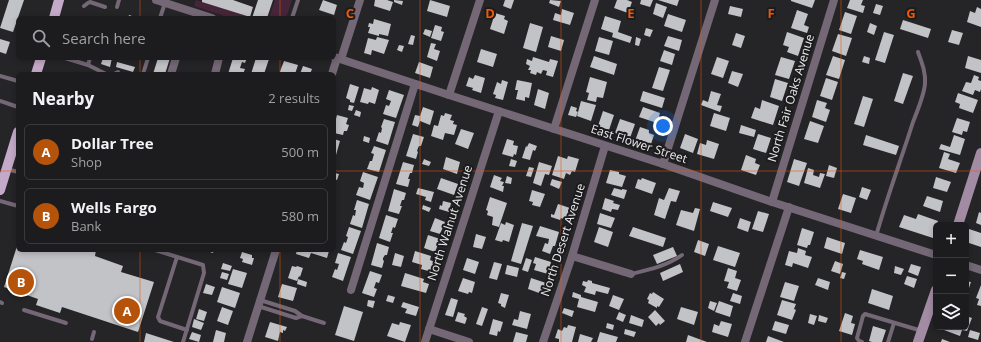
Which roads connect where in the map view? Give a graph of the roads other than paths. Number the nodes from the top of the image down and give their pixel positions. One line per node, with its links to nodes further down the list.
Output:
1 (59, 0): 15 (main road)
2 (119, 0): 13 (lane)
3 (156, 0): 10 (street)
4 (298, 0): 18 (lane)
5 (360, 0): 20 (street)
6 (480, 0): 37 (street)
7 (595, 0): 41 (street)
8 (714, 0): 45 (street)
9 (834, 0): 50 (street, North Fair Oaks Avenue)
10 (165, 3): 14 (street); 16 (lane)
11 (84, 6): 12 (lane)
12 (105, 7)
13 (117, 7)
14 (190, 14): 17 (street)
15 (55, 16)
16 (161, 16)
17 (201, 16)
18 (293, 16)
19 (918, 52): 54 (lane)
20 (337, 58): 33 (street); 36 (street, East Flower Street)
21 (40, 60): 28 (main road)
22 (72, 60): 27 (lane)
23 (89, 60): 27 (lane)
24 (147, 60): 30 (lane)
25 (175, 60): 31 (street)
26 (218, 60): 32 (street)
27 (88, 65): 29 (lane)
28 (37, 72)
29 (102, 72)
30 (144, 72)
31 (172, 72)
32 (216, 72)
33 (333, 72)
34 (0, 76): 35 (lane)
35 (16, 80)
36 (415, 84): 37 (street, East Flower Street); 64 (street)
37 (449, 96): 40 (street, East Flower Street)
38 (0, 101): 39 (lane)
39 (16, 106)
40 (499, 111): 41 (street, East Flower Street); 71 (street, North Walnut Avenue)
41 (554, 129): 43 (street, East Flower Street)
42 (16, 139): 46 (main road)
43 (605, 146): 45 (street, East Flower Street); 59 (street, North Desert Avenue)
44 (981, 153): 53 (street)
45 (663, 164): 50 (street, East Flower Street)
46 (7, 169): 47 (lane); 48 (main road)
47 (16, 171)
48 (0, 190)
49 (0, 201): 51 (lane)
50 (772, 202): 52 (street, East Flower Street)
51 (16, 205)
52 (789, 207): 54 (street, East Flower Street); 81 (street)
53 (959, 222)
54 (876, 236): 57 (street, East Flower Street)
55 (162, 252): 60 (lane)
56 (275, 252): 66 (street)
57 (933, 254)
58 (682, 255): 63 (lane)
59 (572, 256): 63 (street); 80 (street, North Desert Avenue)
60 (178, 257): 72 (lane); 72 (lane)
61 (969, 266): 62 (street)
62 (981, 270)
63 (631, 274)
64 (351, 290)
65 (935, 294): 74 (street)
66 (259, 303): 69 (lane); 77 (street)
67 (24, 310): 68 (lane)
68 (66, 323)
69 (324, 323)
70 (894, 323): 74 (lane); 82 (lane); 83 (lane)
71 (429, 329): 78 (street, North Walnut Avenue); 79 (street)
72 (187, 330): 76 (lane)
73 (94, 332): 75 (lane)
74 (922, 332): 84 (street)
75 (92, 339)
76 (183, 342)
77 (247, 342)
78 (425, 342)
79 (469, 342)
80 (543, 342)
81 (746, 342)
82 (862, 342)
83 (888, 342)
84 (918, 342)

